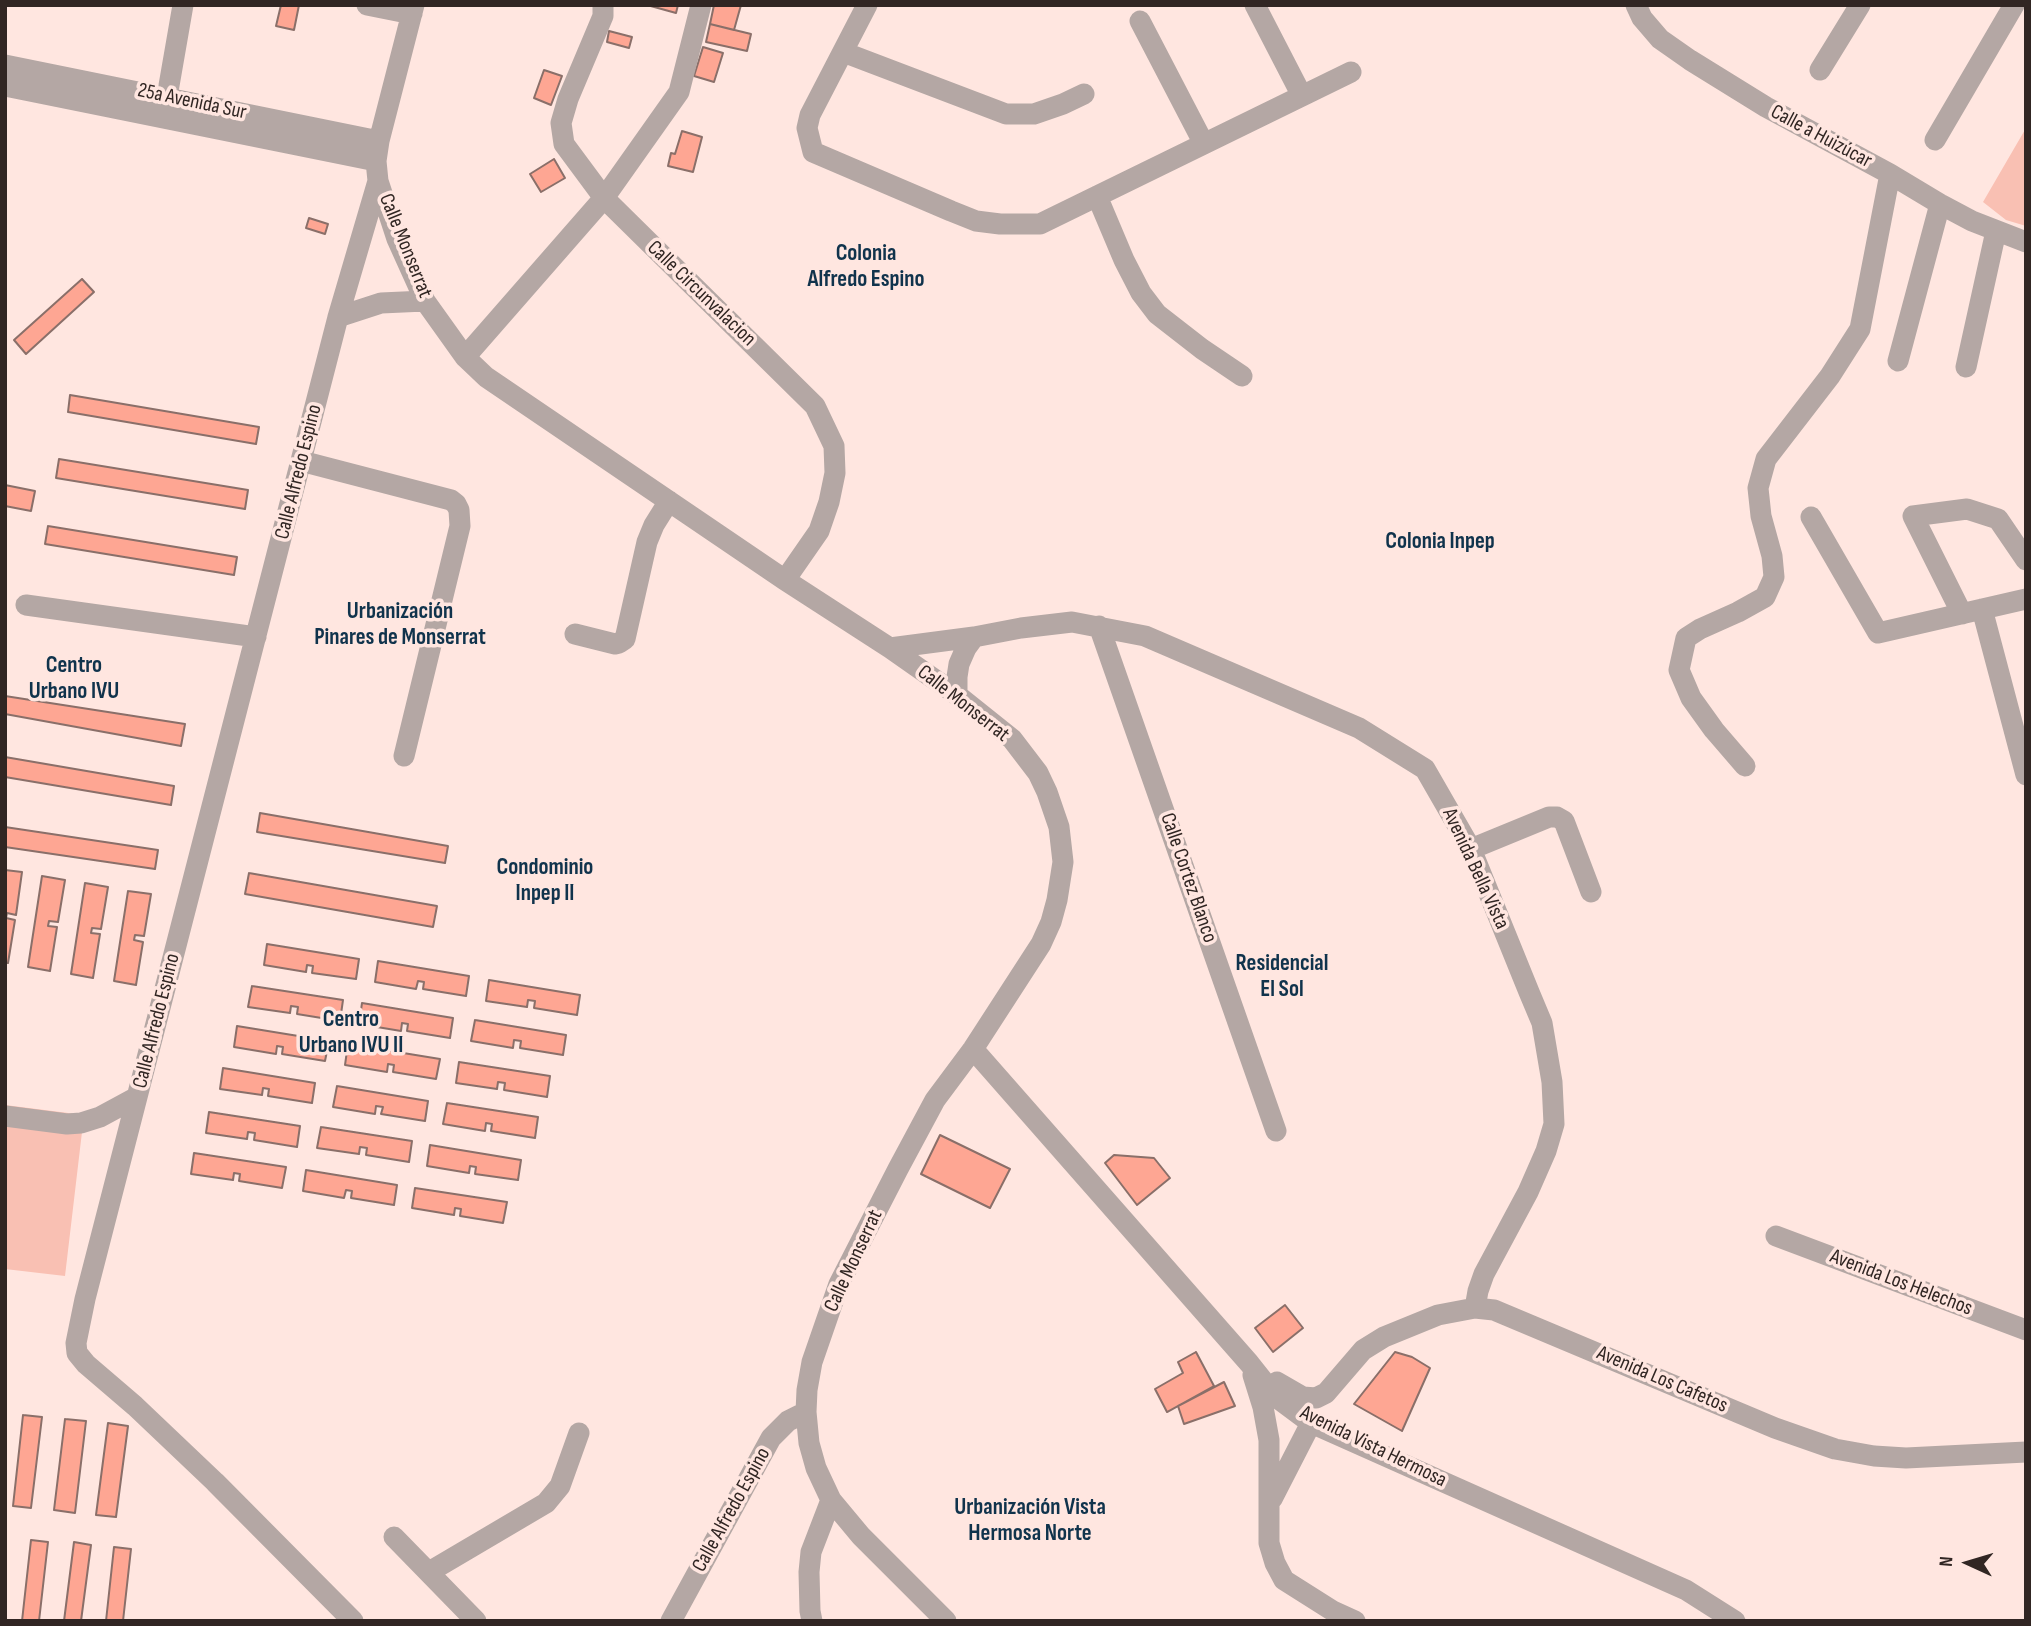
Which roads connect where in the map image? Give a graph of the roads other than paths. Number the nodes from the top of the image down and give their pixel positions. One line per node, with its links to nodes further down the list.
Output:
1 (183, 5): 19 (street)
2 (367, 5): 10 (street)
3 (604, 5): 25 (street, Calle Circunvalacion)
4 (701, 5): 25 (street)
5 (867, 5): 12 (street)
6 (1255, 5): 18 (street)
7 (1636, 5): 23 (street, Calle a Huizúcar)
8 (1860, 5): 14 (street)
9 (2014, 5): 20 (street)
10 (413, 10): 22 (street)
11 (1140, 21): 21 (street)
12 (843, 52): 17 (street); 24 (street)
13 (5, 65): 19 (street, 25a Avenida Sur)
14 (1820, 70)
15 (1351, 72): 18 (street)
16 (5, 86): 22 (street, 25a Avenida Sur)
17 (1083, 94)
18 (1302, 96): 21 (street)
19 (167, 97): 22 (street, 25a Avenida Sur)
20 (1935, 140)
21 (1204, 144): 24 (street)
22 (378, 161): 29 (street, Calle Monserrat); 30 (street, Calle Alfredo Espino)
23 (1890, 174): 26 (street, Calle a Huizúcar); 50 (street)
24 (1097, 196): 34 (street)
25 (604, 198): 31 (street); 39 (street, Calle Circunvalacion)
26 (1940, 204): 27 (street, Calle a Huizúcar); 32 (street)
27 (1996, 231): 28 (street, Calle a Huizúcar); 33 (street)
28 (2026, 242)
29 (425, 301): 30 (street); 31 (street, Calle Monserrat)
30 (338, 317): 35 (street, Calle Alfredo Espino)
31 (465, 357): 36 (street, Calle Monserrat)
32 (1898, 361)
33 (1966, 367)
34 (1242, 376)
35 (302, 461): 45 (street, Calle Alfredo Espino); 49 (street)
36 (669, 501): 39 (street, Calle Monserrat); 44 (street)
37 (1811, 517): 42 (street)
38 (2026, 560): 42 (street)
39 (785, 580): 47 (street, Calle Monserrat)
40 (2026, 599): 42 (street)
41 (26, 605): 45 (street)
42 (1972, 611): 51 (street)
43 (1098, 626): 46 (street, Avenida Bella Vista); 52 (street, Avenida Bella Vista); 57 (street, Calle Cortez Blanco)
44 (575, 634)
45 (256, 637): 55 (street, Calle Alfredo Espino)
46 (974, 637): 47 (street, Avenida Bella Vista); 48 (street)
47 (890, 648): 48 (street, Calle Monserrat)
48 (957, 695): 54 (street, Calle Monserrat)
49 (404, 756)
50 (1745, 766)
51 (2026, 775)
52 (1471, 849): 53 (street); 59 (street, Avenida Bella Vista)
53 (1591, 892)
54 (973, 1049): 61 (street, Avenida Vista Hermosa); 63 (street, Calle Monserrat)
55 (137, 1097): 56 (street); 73 (street, Calle Alfredo Espino)
56 (5, 1116)
57 (1276, 1131)
58 (1776, 1236): 60 (street, Avenida Los Helechos)
59 (1475, 1308): 62 (street, Avenida Los Cafetos); 67 (street, Avenida Los Cafetos)
60 (2026, 1330)
61 (1250, 1363): 62 (street); 64 (street, Avenida Vista Hermosa); 69 (street)
62 (1326, 1393): 66 (street)
63 (806, 1412): 68 (street, Calle Monserrat); 75 (street, Calle Alfredo Espino)
64 (1311, 1423): 66 (street, Avenida Vista Hermosa); 69 (street)
65 (579, 1433): 71 (street)
66 (1376, 1452): 72 (street, Avenida Vista Hermosa)
67 (2026, 1452)
68 (831, 1500): 76 (street); 77 (street, Calle Monserrat)
69 (1269, 1504): 78 (street)
70 (394, 1537): 71 (street)
71 (429, 1572): 74 (street)
72 (1728, 1618)
73 (353, 1621)
74 (475, 1621)
75 (671, 1621)
76 (812, 1621)
77 (946, 1621)
78 (1355, 1621)

